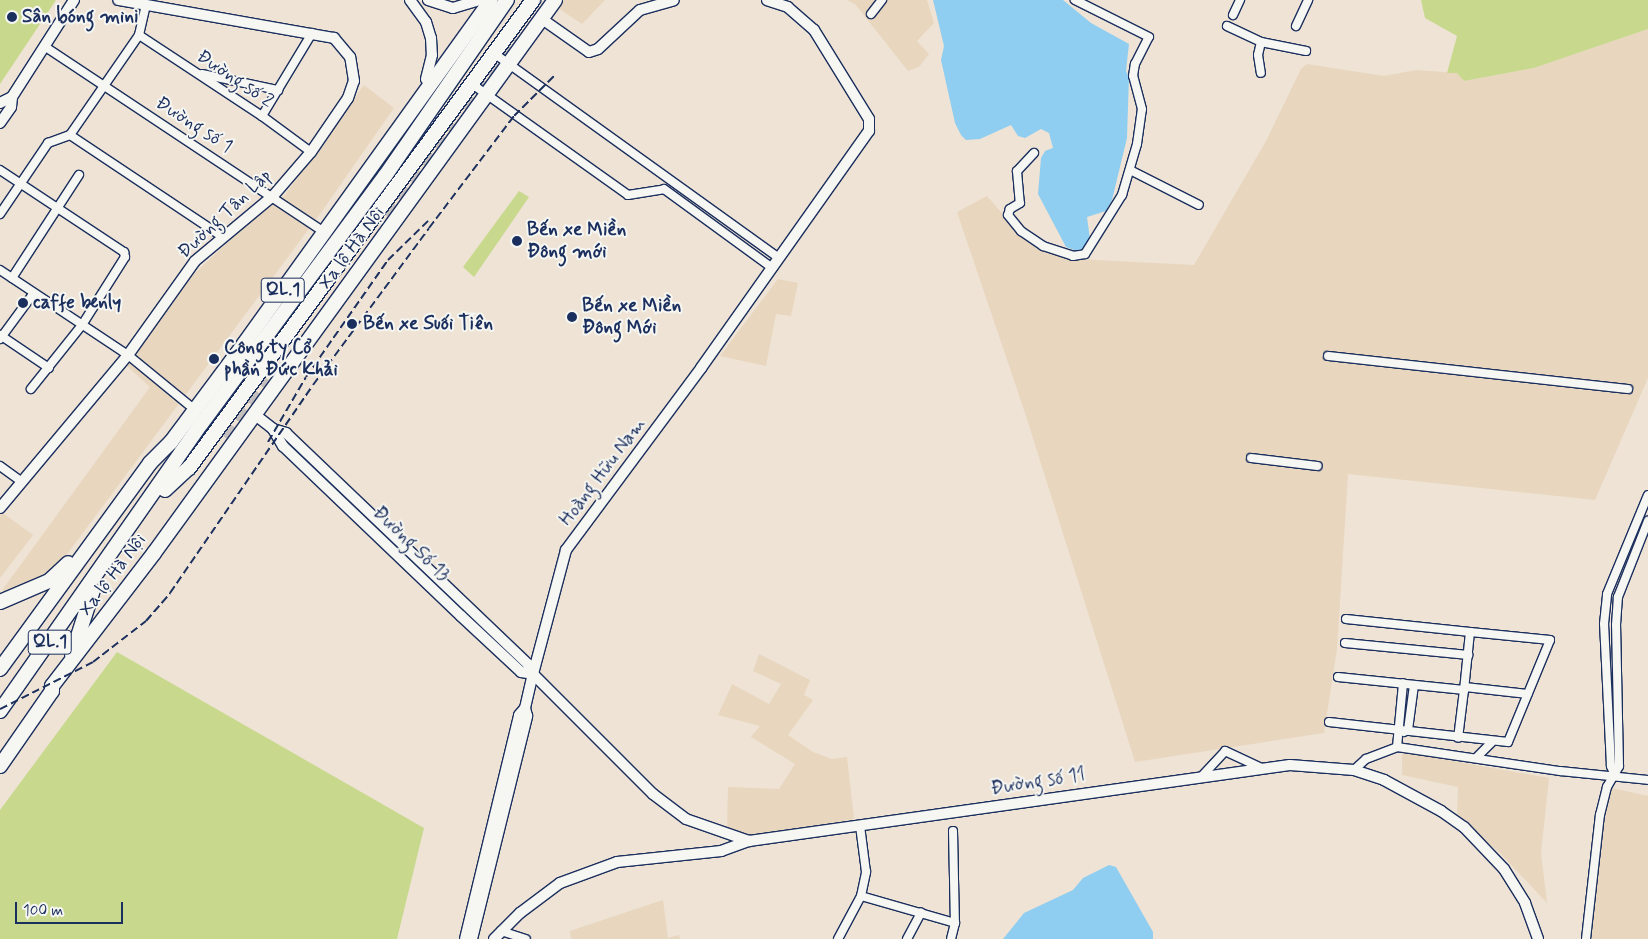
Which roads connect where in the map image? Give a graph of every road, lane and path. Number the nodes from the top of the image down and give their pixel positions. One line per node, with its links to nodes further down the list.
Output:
1 (74, 0): 30 (street)
2 (118, 0): 19 (street, Đường Tân Lập)
3 (411, 0): 36 (street)
4 (428, 0): 5 (street)
5 (479, 0)
6 (483, 0): 28 (highway, Xa lộ Hà Nội / QL.1)
7 (491, 0): 28 (highway, Xa lộ Hà Nội / QL.1)
8 (507, 0): 77 (highway, Xa lộ Hà Nội / QL.1)
9 (533, 0): 32 (highway, Xa lộ Hà Nội / QL.1)
10 (546, 0): 27 (highway)
11 (555, 0): 22 (highway, Xa lộ Hà Nội / QL.1)
12 (674, 0): 22 (street)
13 (767, 0): 63 (street, Hoàng Hữu Nam)
14 (783, 0): 67 (street, Hoàng Hữu Nam)
15 (882, 0): 20 (street)
16 (1075, 0): 52 (street)
17 (1240, 0): 21 (street)
18 (1308, 0): 24 (street)
19 (146, 5): 25 (street, Đường Tân Lập); 26 (street)
20 (871, 14)
21 (1232, 15)
22 (542, 19): 33 (highway, Xa lộ Hà Nội / QL.1)
23 (1228, 26): 29 (street)
24 (1296, 26)
25 (312, 33): 39 (street); 50 (street, Đường Tân Lập)
26 (139, 35): 35 (street, Đường số 2); 37 (street)
27 (517, 40)
28 (458, 41): 36 (highway, Xa lộ Hà Nội / QL.1); 49 (highway, Xa lộ Hà Nội / QL.1)
29 (1261, 42): 31 (street); 34 (street)
30 (44, 46): 37 (street, Đường số 1); 41 (street)
31 (1306, 52)
32 (495, 54): 33 (street); 38 (highway, Xa lộ Hà Nội / QL.1)
33 (509, 64): 40 (highway, Xa lộ Hà Nội / QL.1); 63 (street)
34 (1261, 72)
35 (198, 74): 39 (street); 45 (street, Đường số 2)
36 (426, 79): 49 (highway, Xa lộ Hà Nội / QL.1)
37 (103, 84): 48 (street); 56 (street, Đường số 1)
38 (472, 84): 40 (street); 78 (highway, Xa lộ Hà Nội / QL.1)
39 (278, 90): 45 (street)
40 (486, 95): 64 (street); 80 (highway, Xa lộ Hà Nội / QL.1)
41 (12, 97): 42 (street); 44 (street)
42 (0, 103)
43 (466, 110): 47 (highway)
44 (3, 112): 46 (street)
45 (262, 116): 50 (street, Đường số 2)
46 (0, 123)
47 (456, 125)
48 (70, 135): 55 (street); 62 (street)
49 (383, 143): 61 (highway, Xa lộ Hà Nội / QL.1)
50 (311, 152): 56 (street, Đường Tân Lập)
51 (1034, 153): 52 (street)
52 (1130, 170): 57 (street)
53 (0, 171): 55 (street)
54 (80, 175): 58 (street)
55 (22, 182): 58 (street); 59 (street)
56 (273, 196): 61 (street, Đường số 1); 62 (street, Đường Tân Lập)
57 (1199, 205)
58 (58, 207): 66 (street); 69 (street)
59 (0, 214)
60 (388, 217): 74 (highway, QL.1)
61 (321, 230): 79 (highway, Xa lộ Hà Nội / QL.1); 94 (highway, Xa lộ Hà Nội / QL.1)
62 (223, 237): 71 (street, Đường Tân Lập)
63 (778, 257): 64 (street, Hoàng Hữu Nam)
64 (771, 266): 67 (street, Hoàng Hữu Nam)
65 (0, 270): 66 (street)
66 (12, 278): 68 (street)
67 (762, 282): 104 (street, Hoàng Hữu Nam)
68 (33, 294): 69 (street); 70 (street)
69 (82, 325): 71 (street); 73 (street)
70 (1, 337): 73 (street)
71 (128, 355): 79 (street); 86 (street, Đường Tân Lập)
72 (1328, 356): 76 (street)
73 (49, 368): 75 (street)
74 (269, 381)
75 (31, 389)
76 (1628, 389)
77 (226, 392): 78 (highway); 90 (highway, Xa lộ Hà Nội / QL.1)
78 (238, 402): 80 (highway); 90 (highway, Xa lộ Hà Nội / QL.1)
79 (189, 404): 96 (highway, Xa lộ Hà Nội / QL.1)
80 (254, 414): 81 (street, Đường Số 13); 95 (highway, Xa lộ Hà Nội / QL.1)
81 (273, 429): 88 (street, Đường Số 13); 91 (street, Đường Số 13)
82 (227, 439): 95 (highway, QL.1)
83 (1251, 458): 85 (street)
84 (0, 466): 86 (street)
85 (1318, 466)
86 (21, 481): 89 (street, Đường Tân Lập)
87 (1648, 495): 116 (street)
88 (360, 504): 91 (street); 104 (street, Đường Số 13)
89 (0, 508)
90 (141, 512): 93 (highway, Xa lộ Hà Nội / QL.1)
91 (352, 513): 104 (street, Đường Số 13)
92 (1648, 521): 117 (street)
93 (98, 572): 102 (highway, QL.1); 112 (highway, Xa lộ Hà Nội / QL.1)
94 (68, 575): 97 (highway, Xa lộ Hà Nội / QL.1); 103 (highway, Xa lộ Hà Nội / QL.1)
95 (132, 578): 102 (highway, Xa lộ Hà Nội / QL.1)
96 (0, 602)
97 (0, 608)
98 (1346, 619): 99 (street)
99 (1470, 632): 101 (street); 110 (street)
100 (1345, 643): 101 (street)
101 (1468, 655): 109 (street)
102 (69, 665): 108 (highway, Xa lộ Hà Nội / QL.1)
103 (0, 669)
104 (533, 674): 111 (street, Hoàng Hữu Nam); 131 (street, Đường Số 13)
105 (1338, 677): 106 (street)
106 (1403, 683): 107 (street); 115 (street)
107 (1414, 684): 109 (street); 114 (street)
108 (52, 686): 121 (highway, Xa lộ Hà Nội / QL.1); 123 (highway, Xa lộ Hà Nội / QL.1)
109 (1464, 688): 110 (street); 118 (street)
110 (1528, 694): 119 (street)
111 (525, 708): 136 (street, Hoàng Hữu Nam); 137 (street, Hoàng Hữu Nam)
112 (0, 711)
113 (1329, 722): 115 (street)
114 (1408, 730): 115 (street); 118 (street)
115 (1399, 731): 120 (street)
116 (1610, 735): 117 (street); 127 (street)
117 (1619, 736): 127 (street)
118 (1458, 738): 119 (street)
119 (1492, 742): 122 (street)
120 (1397, 747): 122 (street); 125 (street)
121 (0, 751)
122 (1477, 757): 127 (street)
123 (0, 766)
124 (1261, 768): 125 (street, Đường số 11); 126 (street, Đường số 11); 126 (street)
125 (1354, 770): 142 (street, Đường số 11)
126 (1202, 776): 129 (street, Đường số 11)
127 (1615, 776): 128 (street); 143 (street)
128 (1648, 780)
129 (860, 826): 131 (street, Đường số 11); 132 (street)
130 (953, 831): 134 (street)
131 (749, 841): 135 (street, Đường số 11)
132 (861, 896): 133 (street); 139 (street)
133 (920, 914): 134 (street); 140 (street)
134 (955, 923): 141 (street)
135 (498, 935): 138 (street)
136 (465, 939)
137 (472, 939)
138 (526, 939)
139 (838, 939)
140 (907, 939)
141 (951, 939)
142 (1538, 939)
143 (1586, 939)

